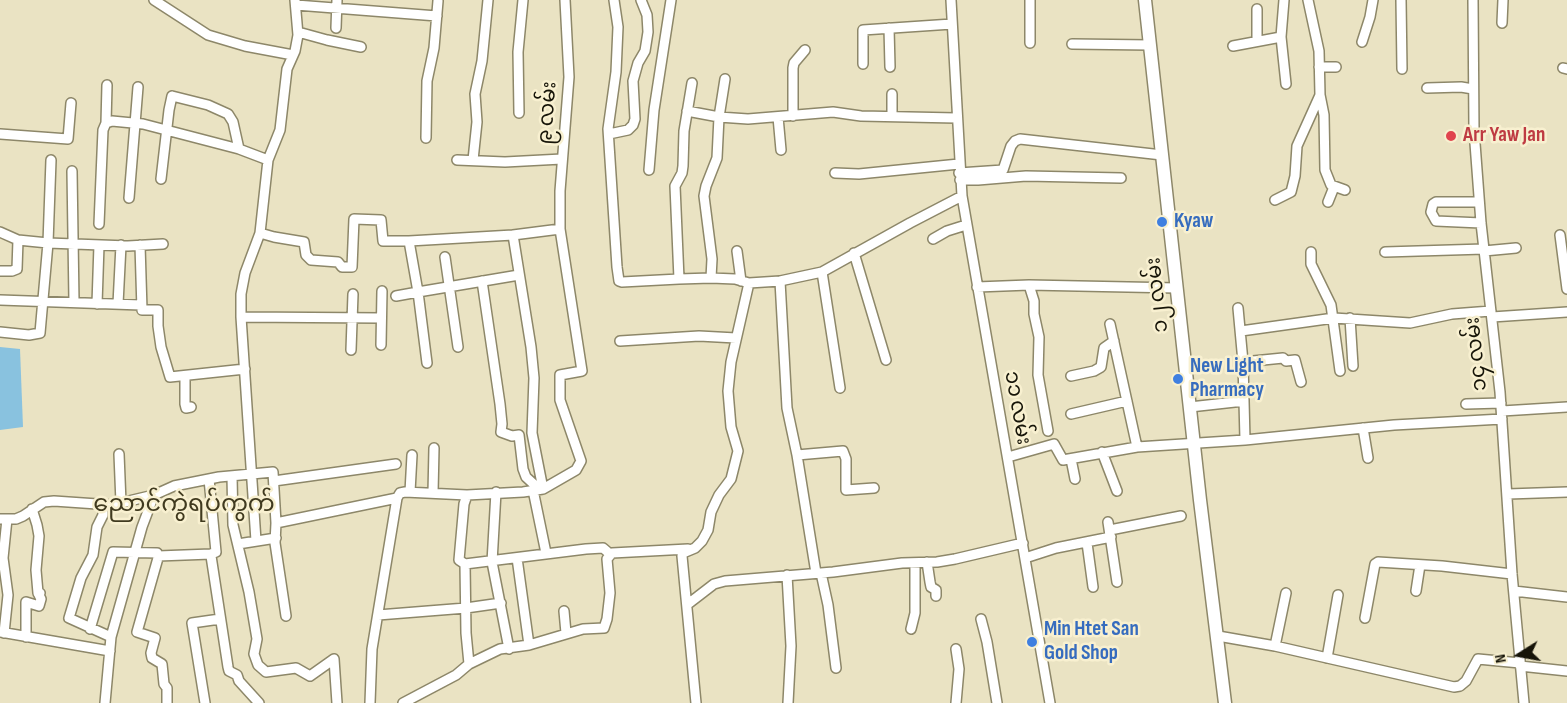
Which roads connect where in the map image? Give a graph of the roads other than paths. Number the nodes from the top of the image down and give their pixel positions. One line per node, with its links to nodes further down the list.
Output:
1 (154, 0): 36 (street)
2 (488, 0): 72 (street)
3 (523, 0): 53 (street)
4 (565, 0): 68 (street, ၉ လမ်း)
5 (614, 0): 63 (street)
6 (641, 0): 63 (street)
7 (671, 0): 73 (street)
8 (951, 0): 23 (street, ၁၁ လမ်း)
9 (1030, 0): 30 (street)
10 (1145, 0): 32 (main road, ၁၂ လမ်း)
11 (1284, 0): 27 (street)
12 (1308, 0): 39 (street)
13 (1373, 0): 29 (street)
14 (1401, 0): 41 (street)
15 (1473, 0): 48 (street, ၁၄ လမ်း)
16 (1503, 0): 22 (street)
17 (438, 1): 21 (street)
18 (296, 3): 19 (street); 26 (street)
19 (337, 4): 21 (street); 24 (street)
20 (1257, 9): 28 (street)
21 (437, 16): 64 (street)
22 (1502, 23)
23 (952, 24): 25 (street); 58 (street, ၁၁ လမ်း)
24 (336, 28)
25 (890, 28): 37 (street); 38 (street)
26 (298, 32): 34 (street); 36 (street)
27 (1281, 37): 28 (street); 44 (street)
28 (1257, 40): 33 (street)
29 (1362, 42)
30 (1030, 43)
31 (1072, 45): 32 (street)
32 (1150, 45): 67 (main road, ၁၂ လမ်း)
33 (1233, 46)
34 (361, 47)
35 (805, 50): 54 (street)
36 (293, 56): 70 (street)
37 (863, 64)
38 (890, 67)
39 (1319, 67): 40 (street); 50 (street)
40 (1336, 67)
41 (1402, 69)
42 (725, 80): 56 (street)
43 (692, 83): 52 (street)
44 (1286, 84)
45 (107, 85): 59 (street)
46 (138, 87): 60 (street)
47 (1427, 88): 48 (street)
48 (1473, 89): 86 (street, ၁၄ လမ်း)
49 (892, 94): 55 (street)
50 (1320, 95): 80 (street); 84 (street)
51 (71, 104): 62 (street)
52 (687, 111): 56 (street); 115 (street)
53 (519, 113)
54 (793, 116): 55 (street); 57 (street)
55 (892, 116): 58 (street)
56 (719, 117): 57 (street); 114 (street)
57 (777, 117): 66 (street)
58 (956, 118): 75 (street, ၁၁ လမ်း)
59 (106, 123): 60 (street); 88 (street)
60 (135, 123): 61 (street); 83 (street)
61 (166, 130): 65 (street); 65 (street); 79 (street)
62 (0, 134)
63 (609, 134): 115 (street)
64 (426, 138)
65 (239, 149): 70 (street)
66 (781, 150)
67 (1162, 155): 77 (street); 122 (main road, ၁၂ လမ်း)
68 (562, 159): 72 (street); 90 (street, ၉ လမ်း)
69 (51, 160): 98 (street)
70 (267, 160): 92 (street)
71 (457, 160): 72 (street)
72 (473, 160)
73 (649, 170)
74 (72, 171): 99 (street)
75 (959, 172): 76 (street); 77 (street); 82 (street, ၁၁ လမ်း)
76 (835, 173)
77 (1005, 173): 78 (street)
78 (1121, 178)
79 (161, 179)
80 (1334, 187): 81 (street); 85 (street)
81 (1345, 190)
82 (962, 196): 89 (street, ၁၁ လမ်း); 109 (street)
83 (129, 198)
84 (1275, 200)
85 (1328, 202)
86 (1479, 202): 87 (street, ၁၄ လမ်း); 87 (street)
87 (1481, 222): 105 (street, ၁၄ လမ်း)
88 (99, 224)
89 (966, 225): 95 (street); 121 (street, ၁၁ လမ်း)
90 (560, 229): 93 (street); 189 (street, ၉ လမ်း)
91 (0, 232): 96 (street)
92 (260, 233): 97 (street); 137 (street)
93 (513, 235): 97 (street); 113 (street)
94 (1560, 235): 123 (street)
95 (933, 239)
96 (18, 240): 98 (street); 111 (street)
97 (409, 241): 125 (street)
98 (48, 243): 99 (street); 129 (street)
99 (73, 244): 101 (street); 130 (street)
100 (163, 244): 103 (street)
101 (99, 245): 102 (street); 131 (street)
102 (121, 245): 103 (street); 132 (street)
103 (140, 245): 133 (street)
104 (1516, 248): 105 (street)
105 (1484, 250): 108 (street); 136 (street, ၁၄ လမ်း)
106 (737, 251): 118 (street)
107 (1311, 252): 140 (street)
108 (1385, 252)
109 (854, 253): 112 (street); 151 (street)
110 (445, 257): 120 (street)
111 (0, 271)
112 (822, 272): 117 (street); 160 (street)
113 (519, 275): 116 (street); 189 (street)
114 (711, 278): 115 (street); 118 (street)
115 (679, 279)
116 (482, 281): 120 (street); 189 (street)
117 (780, 281): 118 (street); 178 (street)
118 (745, 282): 145 (street)
119 (1029, 285): 121 (street); 122 (street); 170 (street)
120 (449, 286): 125 (street); 149 (street)
121 (977, 287): 179 (street, ၁၁ လမ်း)
122 (1177, 288): 166 (main road, ၁၂ လမ်း)
123 (1567, 289)
124 (382, 291): 139 (street)
125 (418, 291): 127 (street); 153 (street)
126 (353, 294): 138 (street)
127 (396, 296)
128 (0, 300): 129 (street)
129 (42, 302): 130 (street); 144 (street)
130 (74, 302): 131 (street)
131 (97, 304): 132 (street)
132 (118, 304): 133 (street)
133 (141, 305): 157 (street)
134 (1238, 308): 143 (street)
135 (1567, 312): 136 (street)
136 (1492, 314): 141 (street); 167 (street, ၁၄ လမ်း)
137 (241, 317): 138 (street); 155 (street)
138 (352, 318): 139 (street); 150 (street)
139 (381, 318): 148 (street)
140 (1334, 318): 141 (street); 143 (street); 156 (street)
141 (1350, 318): 154 (street)
142 (1110, 324): 146 (street)
143 (1241, 331): 152 (street)
144 (0, 332)
145 (736, 338): 147 (street); 212 (street)
146 (1114, 340): 158 (street); 161 (street)
147 (620, 341)
148 (381, 345)
149 (458, 347)
150 (351, 350)
151 (886, 360)
152 (1243, 362): 159 (street); 162 (street)
153 (427, 363)
154 (1353, 366)
155 (245, 369): 157 (street); 183 (street)
156 (1340, 371)
157 (184, 376): 165 (street)
158 (1071, 376)
159 (1301, 382)
160 (840, 388)
161 (1127, 401): 168 (street); 173 (street)
162 (1244, 401): 166 (street); 171 (street)
163 (1466, 404): 167 (street)
164 (1567, 406): 167 (street)
165 (190, 407)
166 (1190, 407): 172 (main road, ၁၂ လမ်း)
167 (1502, 411): 169 (street); 195 (street, ၁၄ လမ်း)
168 (1071, 414)
169 (1364, 428): 171 (street); 180 (street)
170 (1048, 431)
171 (1245, 440): 172 (street)
172 (1194, 442): 173 (street); 248 (main road, ၁၂ လမ်း)
173 (1137, 447): 175 (street)
174 (434, 448): 194 (street)
175 (1102, 452): 181 (street); 190 (street)
176 (119, 454): 200 (street)
177 (412, 454): 191 (street)
178 (797, 455): 188 (street); 224 (street)
179 (1008, 457): 181 (street); 208 (street, ၁၁ လမ်း)
180 (1368, 458)
181 (1071, 459): 186 (street)
182 (396, 464): 187 (street)
183 (251, 474): 184 (street); 187 (street); 207 (street)
184 (232, 476): 185 (street); 210 (street)
185 (209, 479): 196 (street); 214 (street)
186 (1075, 479)
187 (274, 481): 204 (street)
188 (874, 488)
189 (538, 489): 192 (street); 213 (street)
190 (1117, 491)
191 (410, 492): 194 (street); 198 (street)
192 (496, 492): 197 (street); 219 (street)
193 (1567, 492): 195 (street)
194 (433, 494): 197 (street)
195 (1508, 494): 225 (street, ၁၄ လမ်း)
196 (154, 495): 200 (street); 211 (street)
197 (467, 495): 222 (street)
198 (397, 498): 204 (street); 239 (street)
199 (103, 503): 200 (street); 201 (street); 244 (street)
200 (121, 503)
201 (32, 509): 203 (street); 249 (street)
202 (1181, 516): 205 (street)
203 (4, 519): 246 (street)
204 (276, 523): 206 (street)
205 (1110, 530): 209 (street); 227 (street)
206 (276, 538): 207 (street); 240 (street)
207 (256, 541): 210 (street)
208 (1023, 543): 218 (street, ၁၁ လမ်း); 220 (street)
209 (1087, 543): 218 (street); 228 (street)
210 (238, 544): 265 (street)
211 (135, 551): 216 (street); 244 (street); 250 (street)
212 (688, 551): 215 (street); 236 (street)
213 (546, 553): 215 (street); 217 (street)
214 (211, 554): 216 (street); 242 (street)
215 (610, 554): 247 (street)
216 (158, 556): 262 (street)
217 (517, 558): 219 (street); 251 (street)
218 (1025, 558): 272 (street, ၁၁ လမ်း)
219 (492, 562): 222 (street); 235 (street)
220 (927, 562): 221 (street); 233 (street)
221 (915, 563): 224 (street); 245 (street)
222 (465, 564): 237 (street)
223 (1420, 565): 225 (street); 229 (street); 241 (street)
224 (818, 573): 226 (street); 259 (street)
225 (1512, 574): 230 (street, ၁၄ လမ်း)
226 (787, 575): 236 (street); 269 (street)
227 (1117, 582)
228 (1093, 587)
229 (1416, 591)
230 (1514, 591): 234 (street); 258 (street, ၁၄ လမ်း)
231 (1286, 593): 252 (street)
232 (1338, 595): 256 (street)
233 (936, 596)
234 (1567, 597)
235 (501, 603): 237 (street); 253 (street)
236 (688, 604): 268 (street)
237 (466, 608): 239 (street); 257 (street)
238 (564, 611): 247 (street)
239 (378, 615): 266 (street)
240 (286, 616)
241 (1365, 618)
242 (220, 619): 263 (street); 264 (street)
243 (981, 619): 271 (street)
244 (90, 629): 250 (street)
245 (911, 629)
246 (2, 632): 249 (street)
247 (566, 633): 251 (street)
248 (1218, 636): 252 (street); 273 (main road, ၁၂ လမ်း)
249 (26, 637): 255 (street)
250 (111, 637): 255 (street)
251 (529, 645): 253 (street)
252 (1275, 646): 256 (street)
253 (509, 649): 257 (street)
254 (956, 649): 270 (street)
255 (110, 651): 261 (street)
256 (1327, 658): 258 (street)
257 (469, 664): 267 (street)
258 (1520, 664): 260 (street); 274 (street, ၁၄ လမ်း)
259 (836, 668)
260 (1567, 672)
261 (105, 703)
262 (167, 703)
263 (205, 703)
264 (260, 703)
265 (337, 703)
266 (370, 703)
267 (403, 703)
268 (696, 703)
269 (788, 703)
270 (956, 703)
271 (997, 703)
272 (1050, 703)
273 (1225, 703)
274 (1524, 703)

